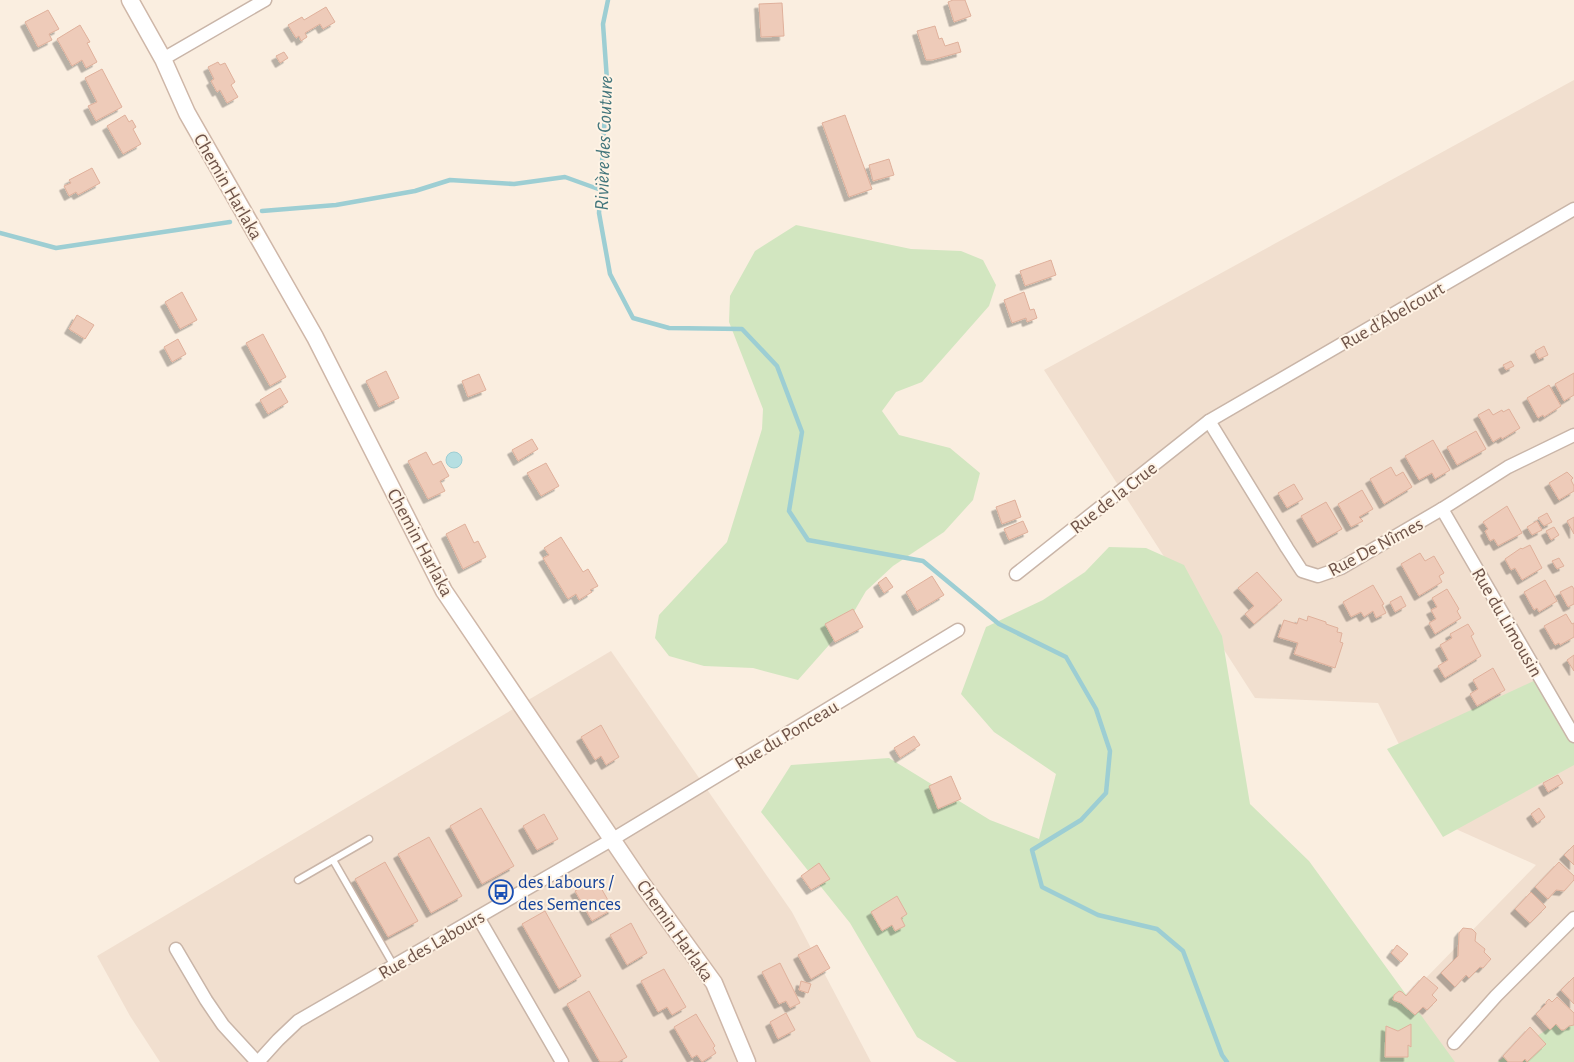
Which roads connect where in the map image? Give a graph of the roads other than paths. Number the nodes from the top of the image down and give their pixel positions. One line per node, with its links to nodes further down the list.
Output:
1 (130, 0): 3 (street, Chemin Harlaka)
2 (265, 0): 3 (street)
3 (163, 59): 12 (street, Chemin Harlaka)
4 (1574, 209): 5 (street, Rue d'Abelcourt)
5 (1209, 420): 7 (street, Rue De Nîmes); 8 (street, Rue de la Crue)
6 (1574, 435): 7 (street, Rue De Nîmes)
7 (1442, 509): 10 (street, Rue du Limousin)
8 (1016, 574)
9 (958, 630): 12 (street, Rue du Ponceau)
10 (1574, 736)
11 (369, 839): 13 (lane)
12 (613, 839): 15 (street, Rue des Labours); 22 (street, Chemin Harlaka)
13 (333, 860): 14 (lane); 18 (lane)
14 (298, 880)
15 (478, 916): 18 (street, Rue des Labours); 21 (street)
16 (1574, 918): 19 (street)
17 (176, 949): 20 (street)
18 (394, 966): 20 (street, Rue des Labours)
19 (1454, 1043)
20 (258, 1062)
21 (562, 1062)
22 (747, 1062)

